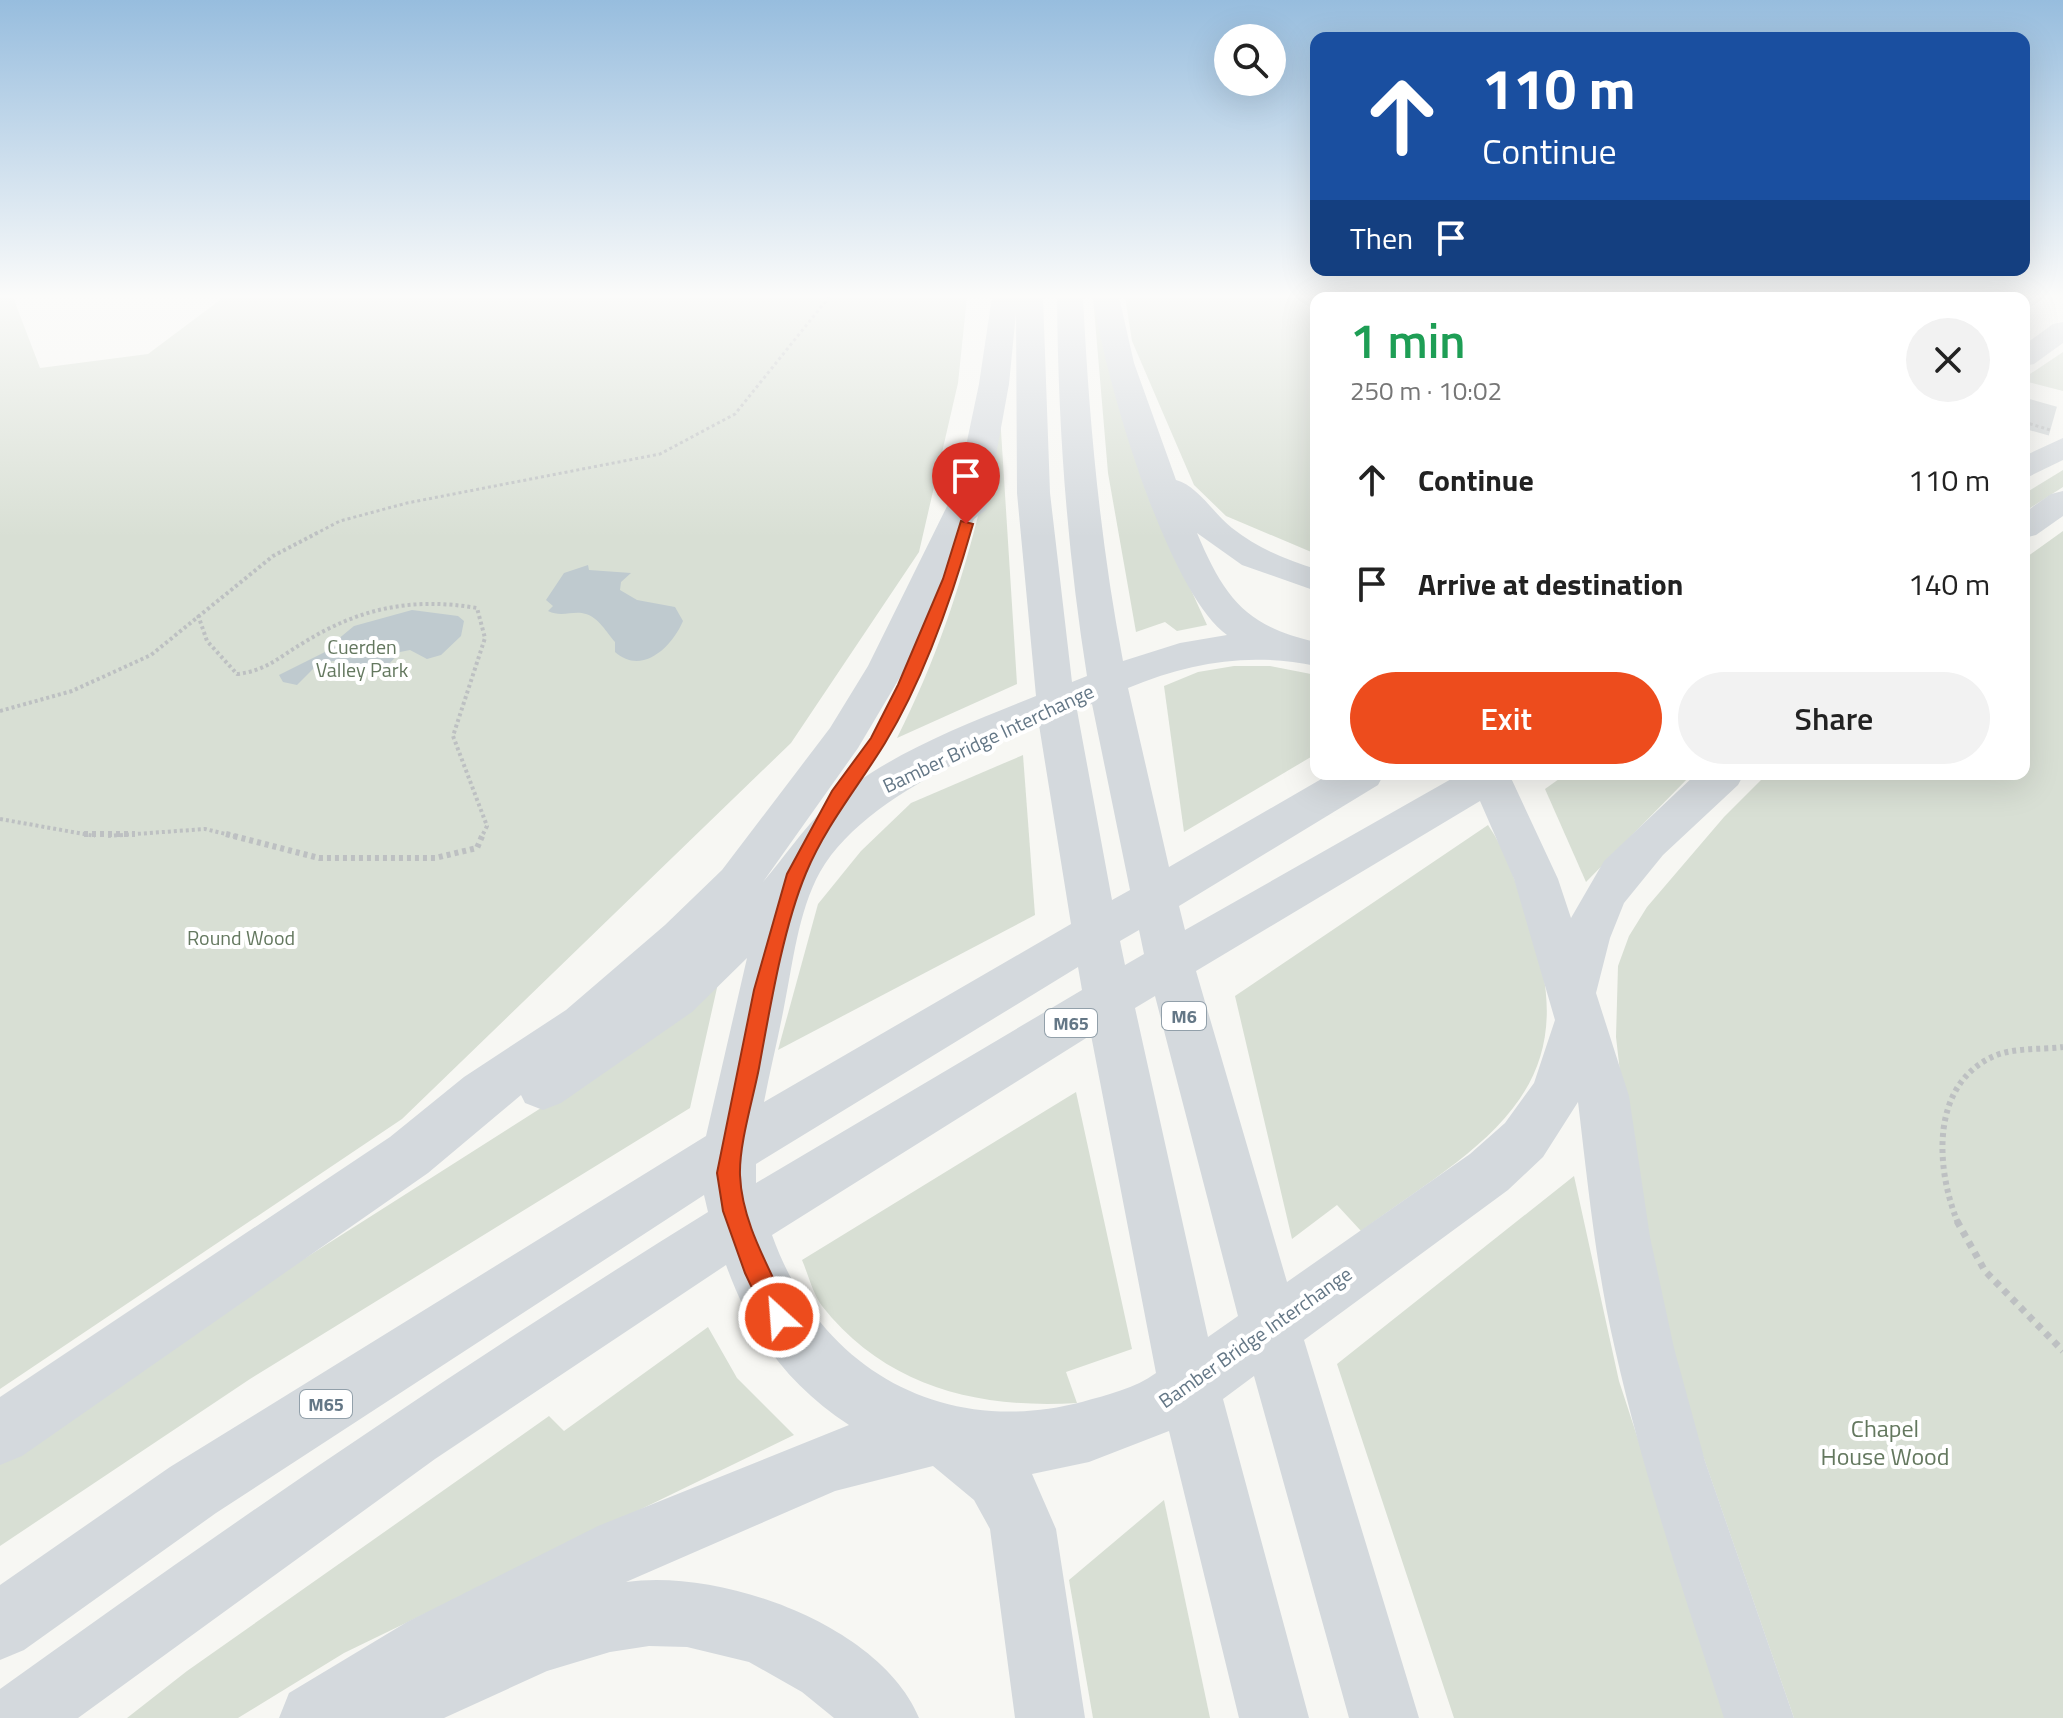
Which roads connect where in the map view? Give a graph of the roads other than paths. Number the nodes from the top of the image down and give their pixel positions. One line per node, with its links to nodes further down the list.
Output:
1 (995, 377): 8 (highway)
2 (1028, 377): 28 (highway)
3 (1072, 377): 29 (highway, M6)
4 (1125, 377): 6 (highway)
5 (2063, 447): 7 (highway)
6 (1155, 466): 11 (highway); 12 (highway)
7 (2030, 466)
8 (975, 482): 17 (highway); 19 (highway)
9 (2063, 501): 10 (highway)
10 (2030, 524)
11 (1310, 578)
12 (1298, 647): 17 (highway, Bamber Bridge Interchange)
13 (1353, 780): 22 (highway, M65)
14 (1481, 780): 23 (highway, M65)
15 (1494, 780): 18 (highway)
16 (1716, 780): 18 (highway, Bamber Bridge Interchange)
17 (803, 862): 19 (highway); 21 (highway, Bamber Bridge Interchange)
18 (1577, 1005): 21 (highway, Bamber Bridge Interchange); 30 (highway)
19 (409, 1155): 20 (highway)
20 (0, 1434)
21 (944, 1438): 24 (highway); 27 (highway)
22 (0, 1626)
23 (19, 1718)
24 (314, 1718)
25 (366, 1718): 26 (highway)
26 (884, 1718)
27 (1050, 1718)
28 (1274, 1718)
29 (1384, 1718)
30 (1759, 1718)

